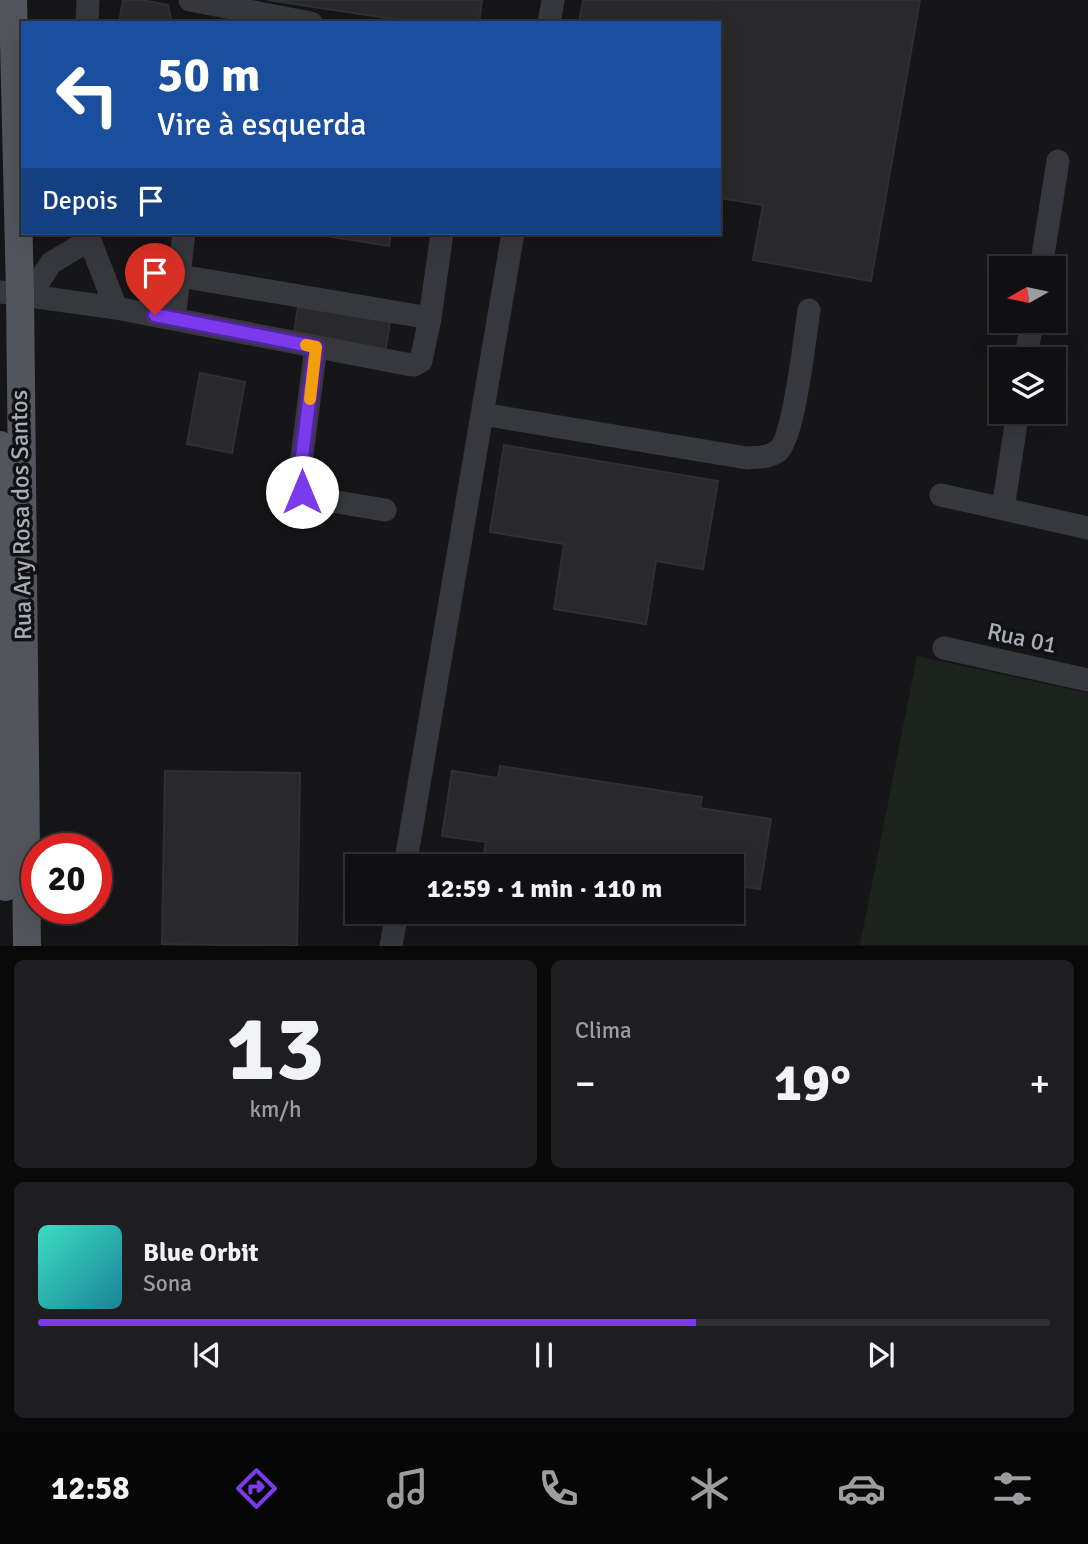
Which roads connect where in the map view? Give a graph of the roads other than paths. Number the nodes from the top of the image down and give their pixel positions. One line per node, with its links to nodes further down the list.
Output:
1 (13, 0): 8 (main road, Rua Ary Rosa dos Santos)
2 (88, 0): 5 (street)
3 (190, 0): 6 (street)
4 (553, 0): 7 (street)
5 (87, 21)
6 (300, 21)
7 (550, 21)
8 (7, 53): 9 (main road, Rua Ary Rosa dos Santos)
9 (8, 126): 17 (main road, Rua Ary Rosa dos Santos)
10 (1058, 161): 15 (street)
11 (184, 235): 16 (street)
12 (442, 235): 20 (street)
13 (513, 235): 23 (street)
14 (88, 236): 17 (street); 18 (street)
15 (1043, 256)
16 (180, 276): 20 (street); 21 (street)
17 (17, 293): 18 (street); 35 (main road, Rua Ary Rosa dos Santos)
18 (116, 308): 21 (street)
19 (809, 310): 23 (street)
20 (429, 318): 22 (street)
21 (174, 319): 22 (street)
22 (316, 347): 28 (street)
23 (482, 414): 32 (street)
24 (1016, 424): 27 (street)
25 (0, 445): 34 (main road, Rua Ary Rosa dos Santos)
26 (941, 495): 27 (street)
27 (1003, 509): 29 (street)
28 (385, 510)
29 (1088, 528)
30 (944, 648): 31 (street, Rua 01)
31 (1088, 680)
32 (407, 854)
33 (395, 924): 36 (street)
34 (8, 946)
35 (27, 946)
36 (391, 946)

